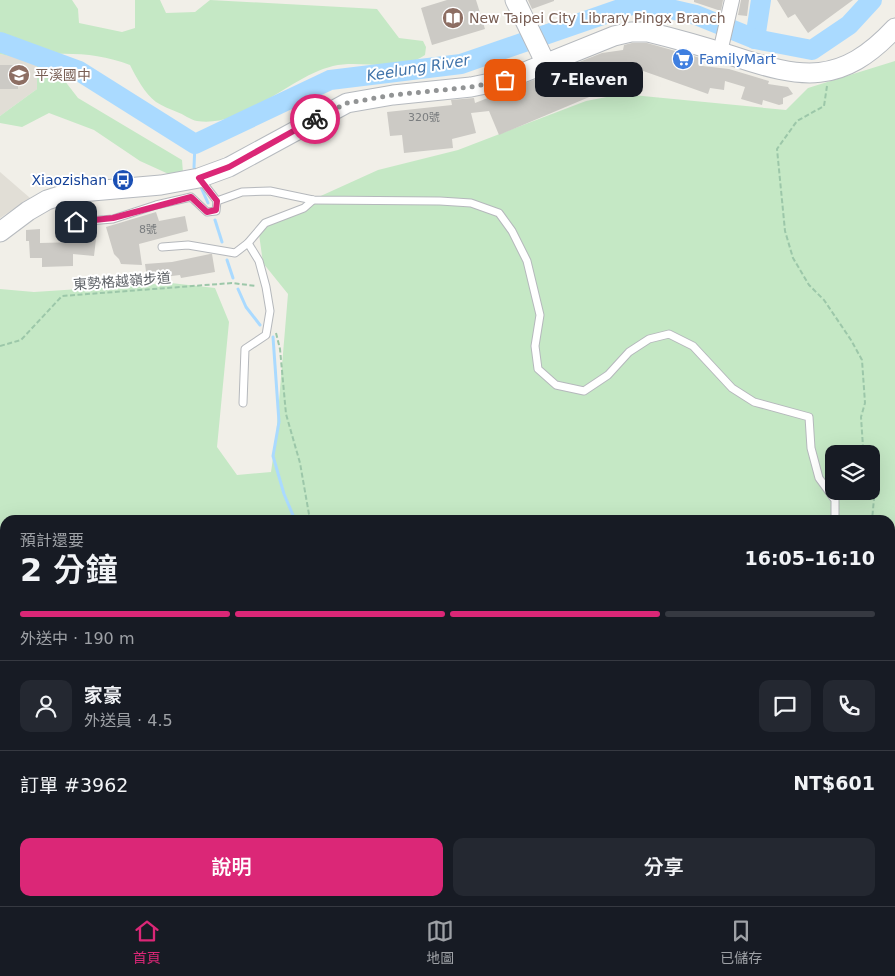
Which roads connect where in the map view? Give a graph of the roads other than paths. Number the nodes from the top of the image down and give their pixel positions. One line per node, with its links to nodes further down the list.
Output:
1 (517, 3): 5 (main road)
2 (731, 4): 4 (street)
3 (895, 28): 4 (main road)
4 (720, 52): 5 (main road)
5 (546, 64): 6 (main road)
6 (195, 179): 8 (lane); 10 (main road)
7 (313, 200): 8 (lane); 11 (lane); 14 (lane)
8 (217, 201): 9 (lane)
9 (76, 222)
10 (0, 232)
11 (248, 243): 12 (lane); 13 (lane)
12 (162, 247)
13 (243, 403)
14 (835, 515)

